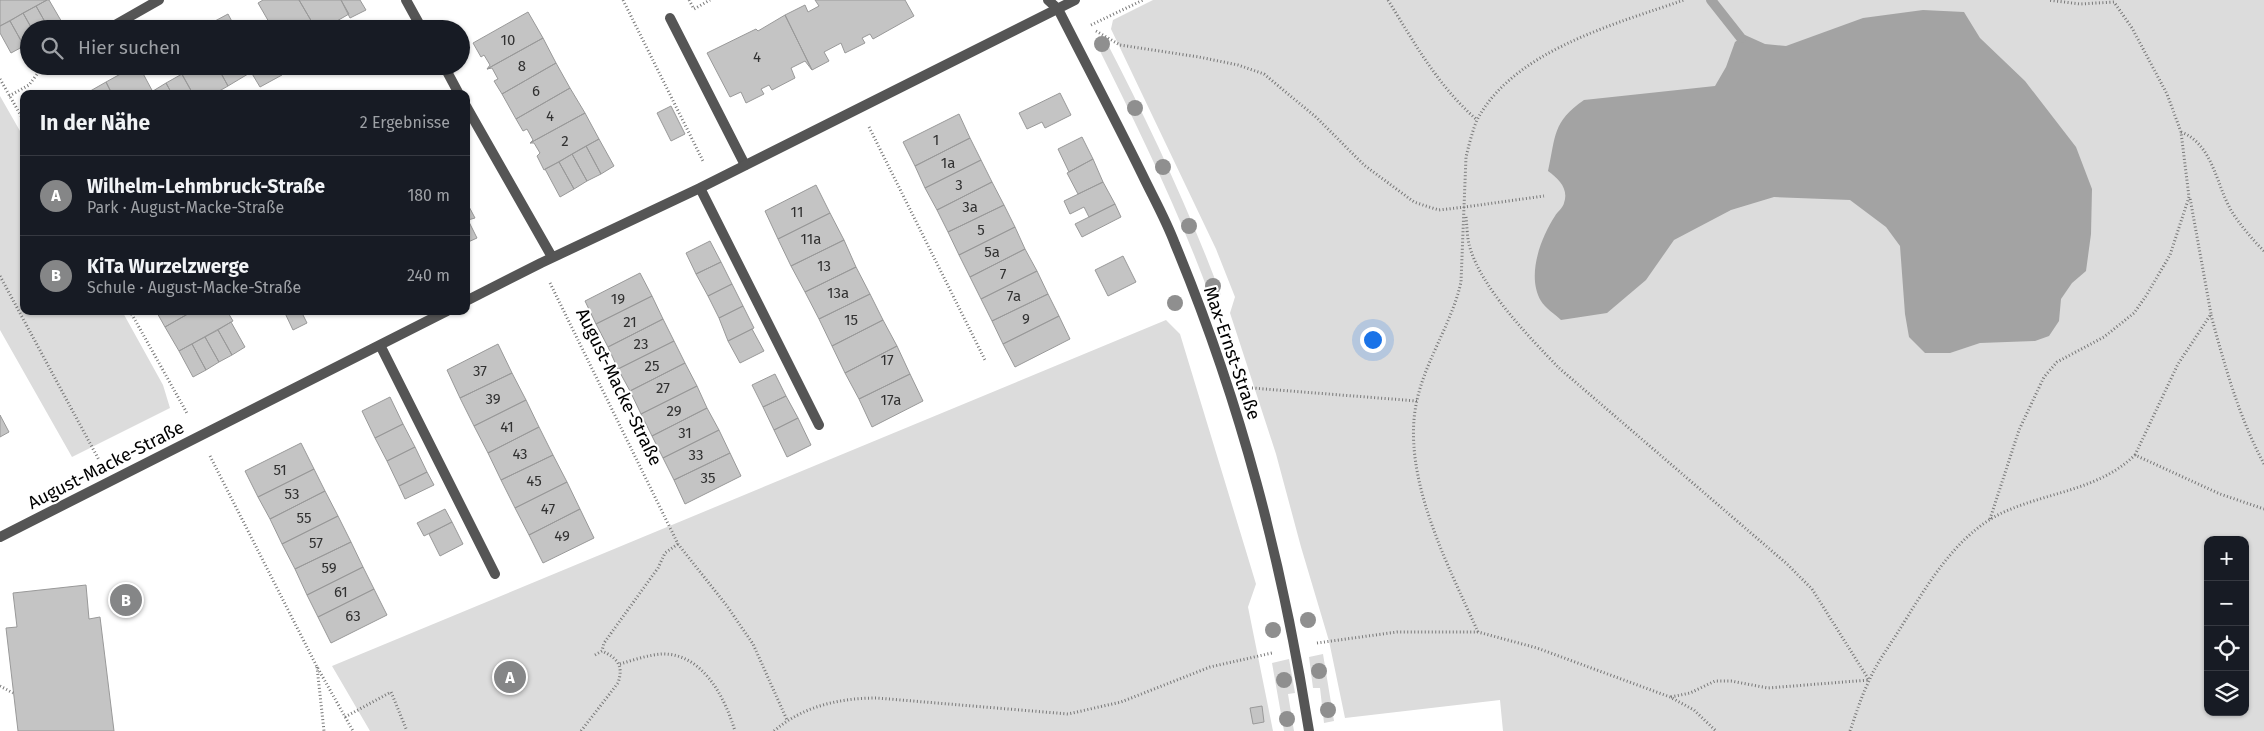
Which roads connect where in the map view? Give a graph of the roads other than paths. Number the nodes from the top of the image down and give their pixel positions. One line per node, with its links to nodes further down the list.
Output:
1 (159, 0): 7 (street)
2 (406, 0): 8 (street)
3 (1048, 0): 5 (street)
4 (1075, 0): 5 (street)
5 (1058, 9): 12 (street); 21 (street, Max-Ernst-Straße)
6 (670, 18): 12 (street)
7 (124, 20)
8 (417, 20)
9 (449, 75): 10 (street)
10 (457, 90)
11 (470, 113): 14 (street)
12 (745, 165): 13 (street)
13 (700, 188): 14 (street); 18 (street)
14 (552, 257): 15 (street)
15 (470, 299)
16 (439, 315): 17 (street, August-Macke-Straße)
17 (380, 346): 19 (street, August-Macke-Straße); 20 (street)
18 (819, 425)
19 (0, 537)
20 (495, 574)
21 (1309, 731)

